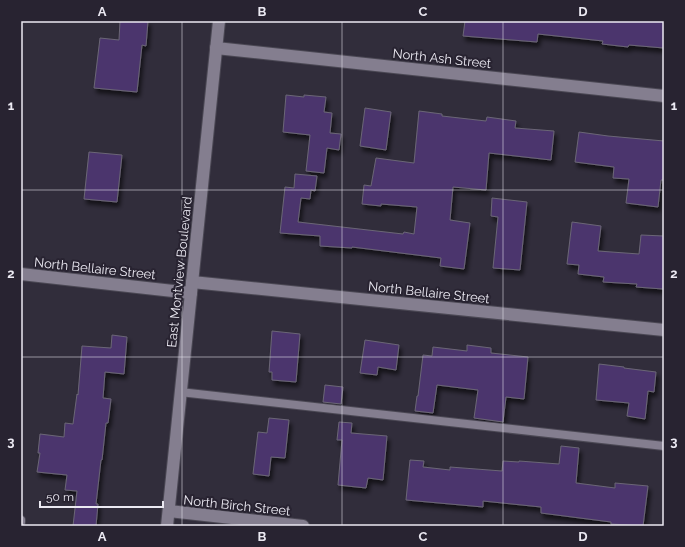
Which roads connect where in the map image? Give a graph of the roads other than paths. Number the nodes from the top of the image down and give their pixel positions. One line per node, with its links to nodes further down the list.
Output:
1 (219, 21): 2 (street, East Montview Boulevard)
2 (216, 48): 3 (street, North Ash Street); 5 (street, East Montview Boulevard)
3 (664, 96)
4 (21, 274): 5 (street, North Bellaire Street)
5 (191, 287): 6 (street, North Bellaire Street); 7 (street, East Montview Boulevard)
6 (664, 330)
7 (180, 392): 8 (lane); 9 (street, East Montview Boulevard)
8 (664, 446)
9 (169, 512): 10 (street, East Montview Boulevard); 11 (street, North Birch Street)
10 (167, 526)
11 (303, 526)

